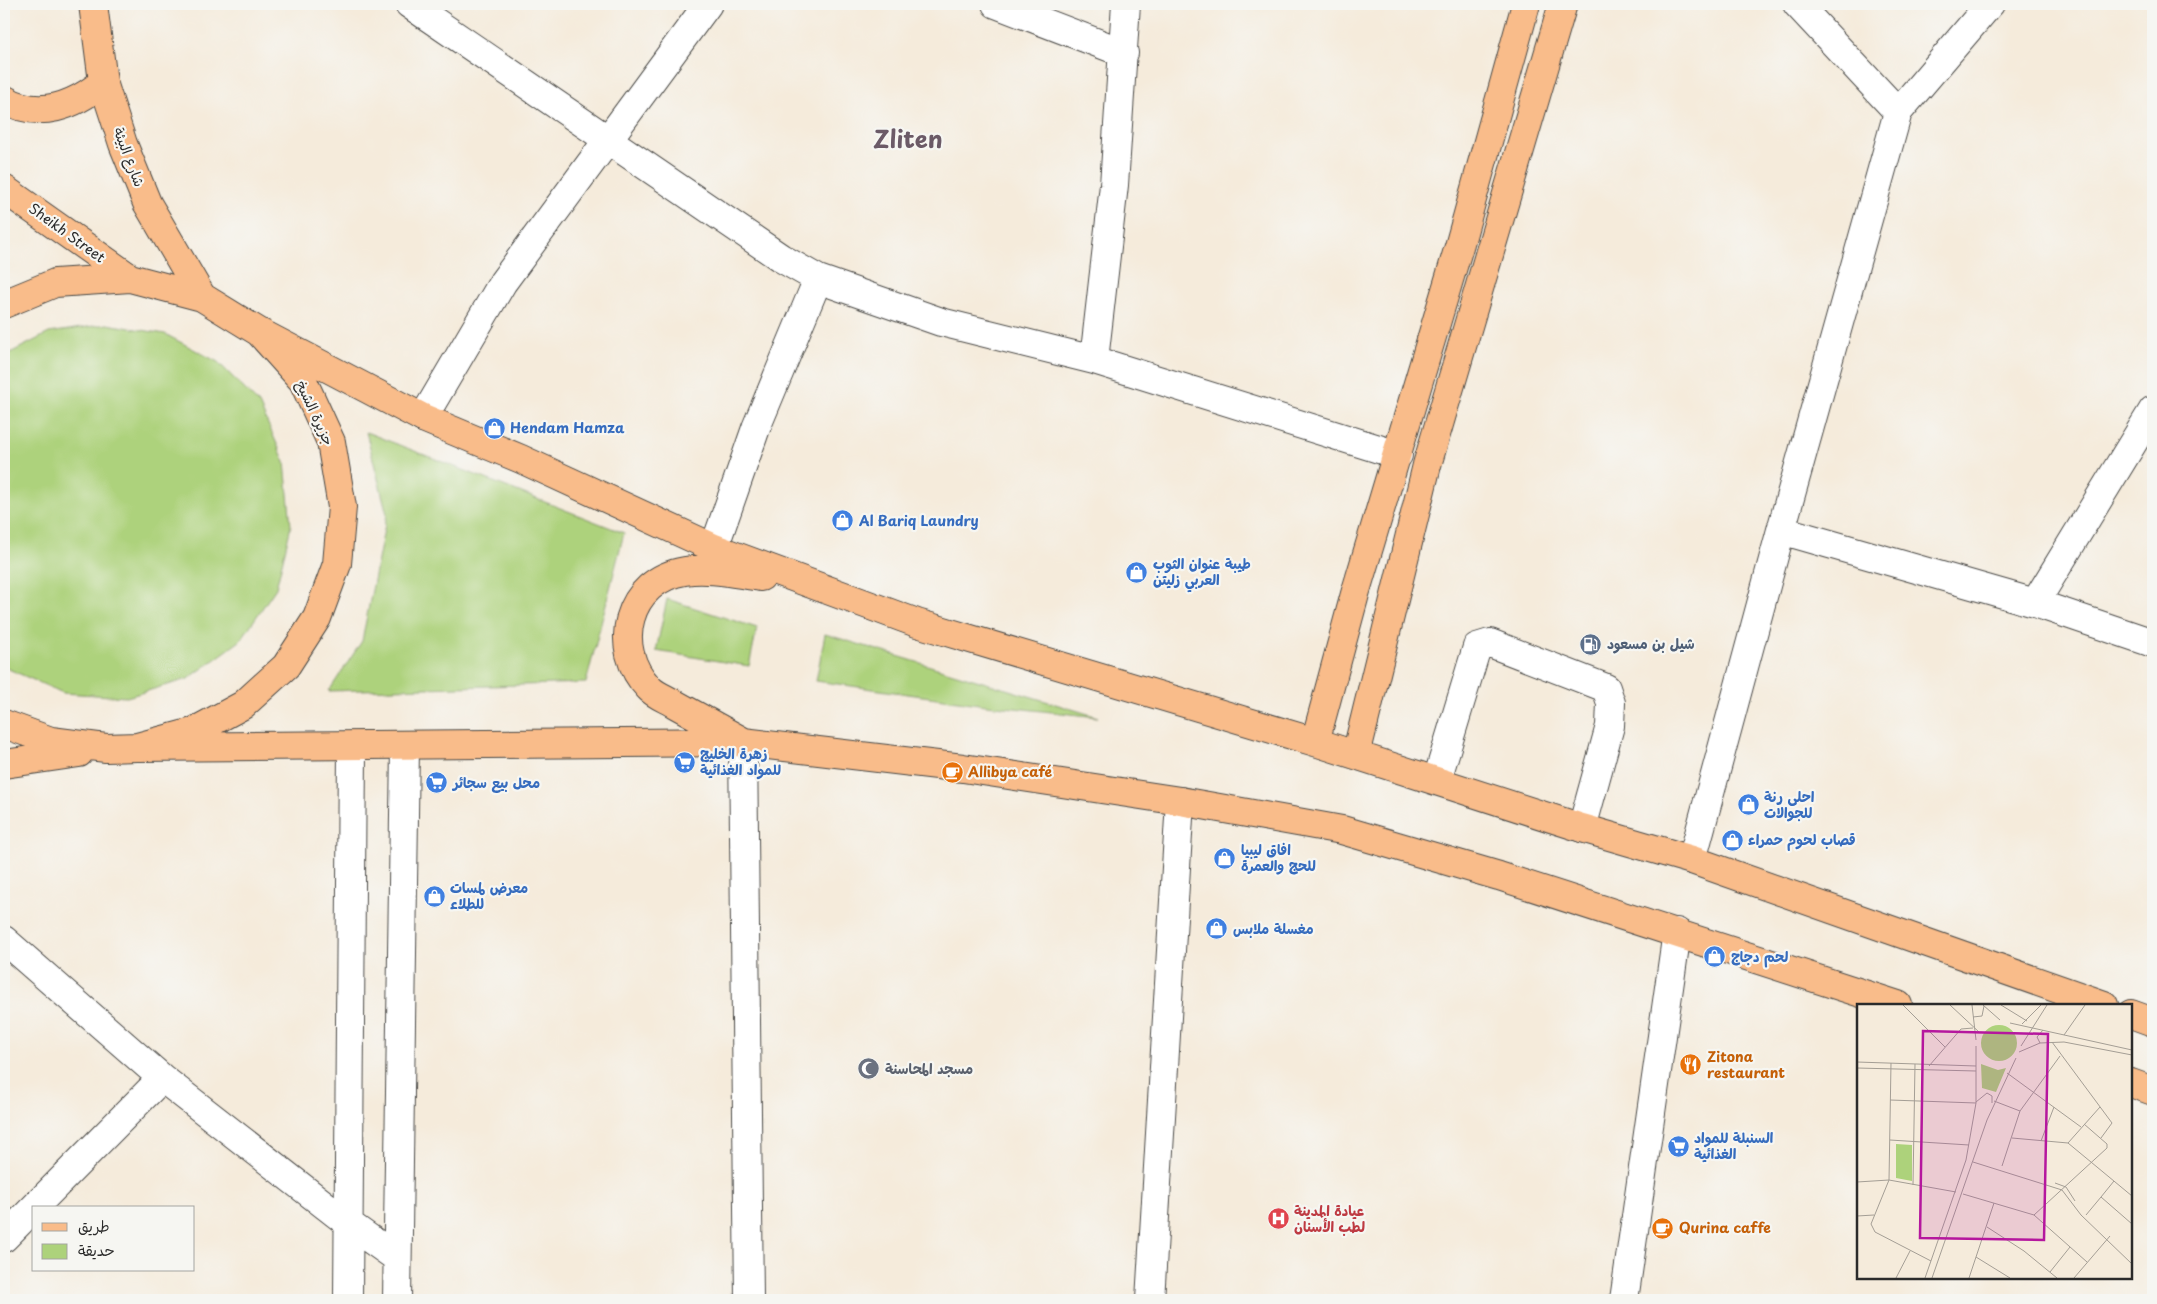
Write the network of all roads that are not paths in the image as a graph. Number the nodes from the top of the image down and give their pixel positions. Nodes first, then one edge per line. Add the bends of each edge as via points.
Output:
1 (93, 4) edge
2 (409, 4) edge
3 (708, 4) edge
4 (996, 4) edge
5 (1126, 4) edge
6 (1526, 4) edge
7 (1563, 4) edge
8 (1797, 4) edge
9 (1990, 4) edge
10 (1124, 53) junction
11 (103, 82) junction
12 (4, 99) edge
13 (1898, 112) junction
14 (608, 139) junction
15 (4, 189) edge
16 (130, 278) junction
17 (818, 279) junction
18 (202, 297) junction
19 (4, 304) edge
20 (259, 332) junction
21 (1094, 360) junction
22 (2153, 410) edge
23 (424, 418) junction
24 (1398, 455) junction
25 (1781, 530) junction
26 (714, 548) junction
27 (805, 582) junction
28 (2035, 603) junction
29 (2153, 643) edge
30 (4, 724) edge
31 (743, 742) junction
32 (1315, 742) junction
33 (352, 746) junction
34 (405, 746) junction
35 (138, 747) junction
36 (106, 748) junction
37 (1356, 755) junction
38 (4, 764) edge
39 (1437, 780) junction
40 (1180, 801) junction
41 (1582, 828) junction
42 (1692, 860) junction
43 (1677, 932) junction
44 (4, 940) edge
45 (1895, 1004) edge
46 (2101, 1004) edge
47 (2132, 1014) edge
48 (2153, 1022) edge
49 (162, 1078) junction
50 (2132, 1083) edge
51 (2153, 1091) edge
52 (36, 1206) edge
53 (32, 1210) edge
54 (350, 1224) junction
55 (4, 1238) edge
56 (397, 1258) junction
57 (348, 1300) edge
58 (396, 1300) edge
59 (749, 1300) edge
60 (1150, 1300) edge
61 (1624, 1300) edge

1 - 11 main road, شارع البيئة
2 - 14 street
3 - 14 street
4 - 10 street
5 - 10 street
6 - 24 main road
7 - 37 main road via 1427,465
8 - 13 street
9 - 13 street
10 - 21 street via 1114,185
11 - 12 main road via 84,97 61,106 36,109
11 - 18 main road, شارع البيئة via 122,144 146,203
13 - 25 street
14 - 17 street via 781,258
14 - 23 street via 504,282
15 - 16 main road, Sheikh Street
16 - 18 main road, جزيرة الشيخ
16 - 19 main road, جزيرة الشيخ via 55,284
17 - 21 street via 941,322
17 - 26 street via 756,428
18 - 20 main road, جزيرة الشيخ
20 - 23 main road
20 - 35 main road, جزيرة الشيخ via 303,381 331,442 342,507 337,564 317,618 286,666 243,705 193,732
21 - 24 street
22 - 28 street
23 - 26 main road
24 - 32 main road via 1355,594
25 - 28 street
25 - 42 street
26 - 27 main road
27 - 31 main road via 685,571 658,581 646,590 634,608 627,630 628,652 636,673 650,690
27 - 32 main road via 917,623
28 - 29 street
30 - 36 main road, جزيرة الشيخ via 51,741
31 - 34 main road
31 - 40 main road via 963,768
31 - 59 street
32 - 37 main road
33 - 34 main road
33 - 35 main road
33 - 54 street
34 - 56 street
35 - 36 main road, جزيرة الشيخ
36 - 38 main road
37 - 39 main road
39 - 41 main road
39 - 41 street via 1477,647 1490,643 1606,688 1611,703 1610,726
40 - 43 main road via 1342,830
40 - 60 street
41 - 42 main road
42 - 46 main road
43 - 45 main road
43 - 61 street
44 - 49 street
47 - 48 main road
49 - 52 street
49 - 54 street
50 - 51 main road
53 - 55 street
54 - 56 street
54 - 57 street
56 - 58 street

